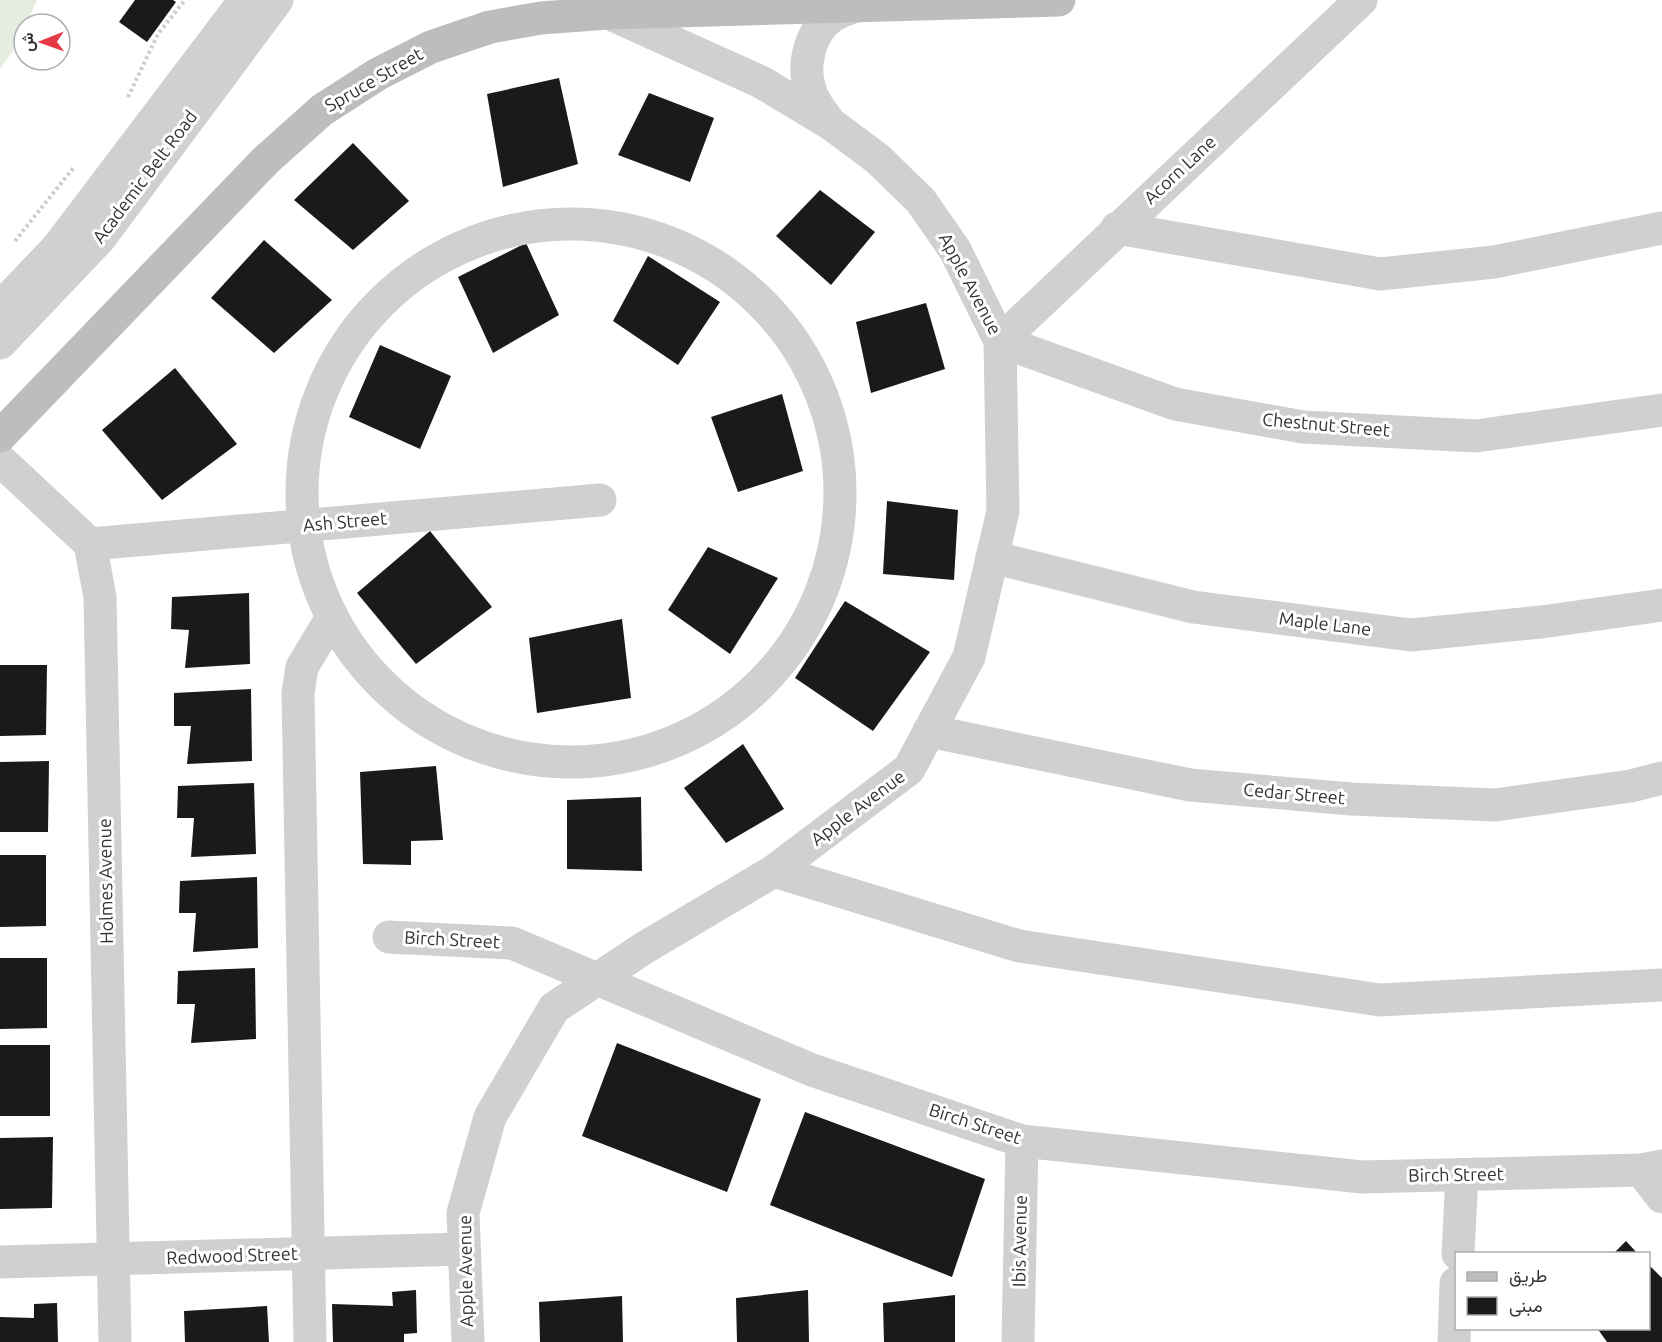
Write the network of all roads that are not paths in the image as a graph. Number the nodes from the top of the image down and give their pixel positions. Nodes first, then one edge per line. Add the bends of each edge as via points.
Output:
1 (245, 0) edge
2 (277, 0) edge
3 (1059, 0) edge
4 (1360, 0) edge
5 (856, 6) junction
6 (608, 13) junction
7 (831, 124) junction
8 (1118, 228) junction
9 (1662, 228) edge
10 (0, 308) edge
11 (1000, 340) junction
12 (0, 343) edge
13 (1662, 410) edge
14 (0, 436) edge
15 (0, 460) edge
16 (600, 500) dead end
17 (303, 526) junction
18 (90, 544) junction
19 (992, 557) junction
20 (1662, 605) edge
21 (332, 619) junction
22 (929, 731) junction
23 (1662, 778) edge
24 (774, 871) junction
25 (389, 937) dead end
26 (598, 978) junction
27 (1662, 984) edge
28 (1022, 1141) junction
29 (1652, 1168) edge
30 (1462, 1174) junction
31 (1662, 1197) edge
32 (464, 1250) junction
33 (1458, 1252) edge
34 (309, 1254) junction
35 (113, 1260) junction
36 (0, 1262) edge
37 (1455, 1312) edge
38 (115, 1342) edge
39 (310, 1342) edge
40 (468, 1342) edge
41 (1018, 1342) edge
42 (1454, 1342) edge

1 - 10 street, Academic Belt Road via 58,247
2 - 12 street, Academic Belt Road via 100,238
3 - 5 main road, Spruce Street
4 - 8 street, Acorn Lane
5 - 6 main road, Spruce Street
5 - 7 street, Apple Avenue via 830,17 816,33 809,51 809,88
6 - 7 street, Apple Avenue via 761,82
6 - 14 main road, Spruce Street via 490,27 431,47 378,74 322,110 266,160
7 - 11 street, Apple Avenue via 878,159 921,201 955,250
8 - 9 street via 1380,273 1494,262
8 - 11 street, Acorn Lane
11 - 13 street, Chestnut Street via 1175,404 1303,427 1476,436
11 - 19 street, Apple Avenue via 1003,511
15 - 18 street
16 - 17 street, Ash Street
17 - 18 street, Ash Street
17 - 21 street via 313,574
17 - 21 street via 305,445 330,370 376,304 440,256 514,228 594,222 672,242 741,282 795,341 829,413 841,492 830,571 796,644 742,703 674,744 597,764 517,760 442,732 379,684
18 - 35 street, Holmes Avenue via 100,597
19 - 20 street, Maple Lane via 1193,607 1411,635
19 - 22 street, Apple Avenue via 969,657
21 - 34 street via 302,667 298,693
22 - 23 street, Cedar Street via 1190,785 1351,799 1495,805
22 - 24 street, Apple Avenue via 909,769
24 - 26 street, Apple Avenue
24 - 27 street via 1019,946 1380,1000
25 - 26 street, Birch Street via 512,943
26 - 28 street, Birch Street via 812,1070
26 - 32 street, Apple Avenue via 554,1008 490,1117 463,1213
28 - 30 street, Birch Street via 1362,1177
28 - 41 street, Ibis Avenue
29 - 30 street, Birch Street
29 - 31 street
30 - 33 street
32 - 34 street, Redwood Street
32 - 40 street, Apple Avenue
34 - 35 street, Redwood Street
34 - 39 street
35 - 36 street, Redwood Street
35 - 38 street, Holmes Avenue
37 - 42 street

